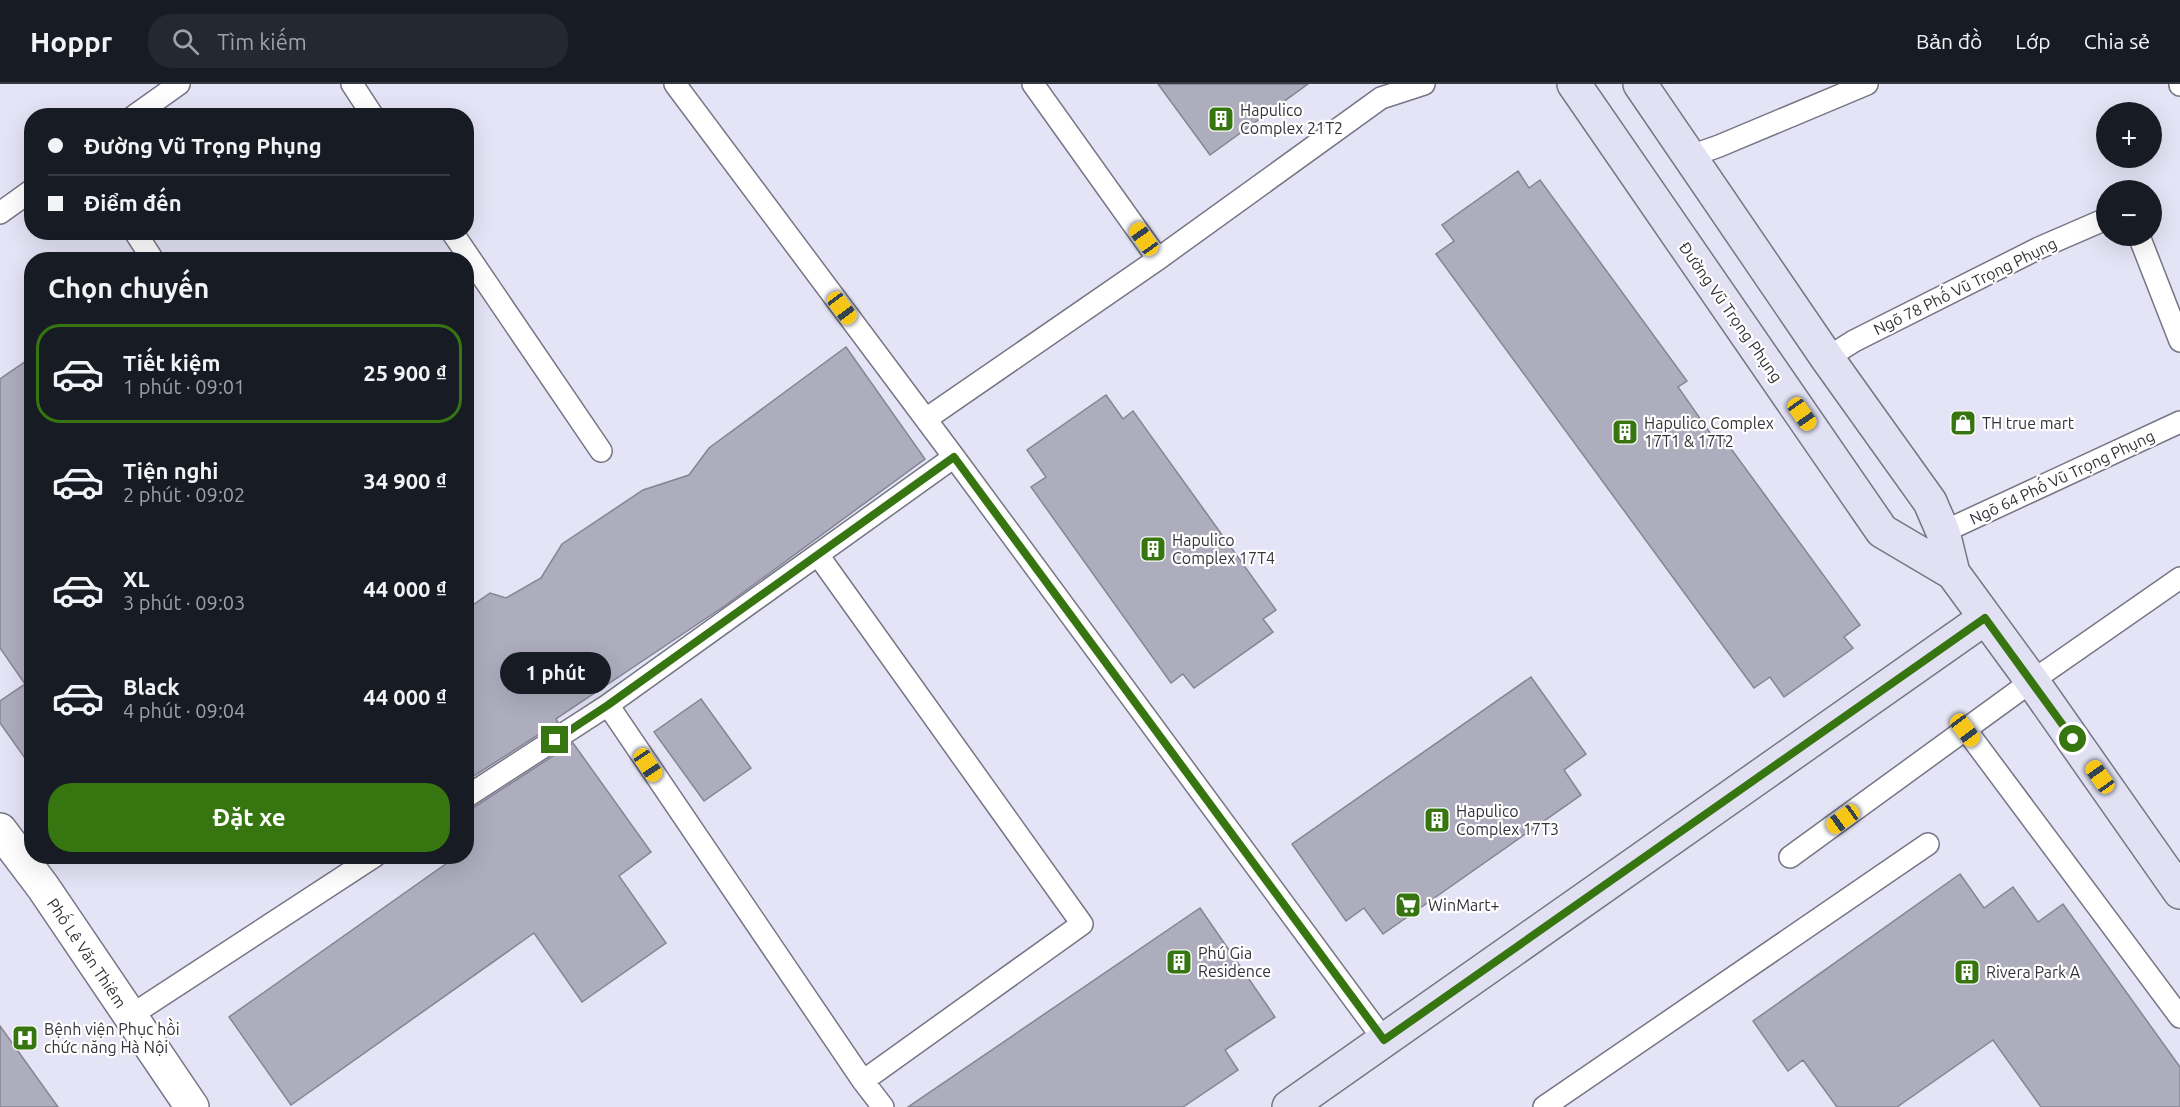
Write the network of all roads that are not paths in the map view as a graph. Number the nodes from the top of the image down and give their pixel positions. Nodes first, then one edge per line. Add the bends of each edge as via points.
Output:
1 (178, 84) edge
2 (352, 84) edge
3 (675, 84) edge
4 (1033, 84) edge
5 (1424, 84) edge
6 (1574, 84) edge
7 (1640, 84) edge
8 (1868, 84) edge
9 (1385, 91) edge
10 (145, 108) edge
11 (368, 108) edge
12 (1688, 157) junction
13 (24, 196) edge
14 (0, 213) edge
15 (2096, 223) edge
16 (2143, 246) edge
17 (1158, 259) junction
18 (474, 265) edge
19 (2180, 341) edge
20 (1827, 358) junction
21 (926, 419) junction
22 (2180, 422) edge
23 (600, 451) dead end
24 (954, 457) junction
25 (1943, 532) junction
26 (818, 555) junction
27 (1953, 573) junction
28 (2180, 578) edge
29 (1985, 618) junction
30 (2032, 681) junction
31 (608, 705) junction
32 (1965, 730) junction
33 (474, 792) edge
34 (0, 830) edge
35 (1928, 844) dead end
36 (1790, 857) dead end
37 (24, 862) edge
38 (26, 864) edge
39 (363, 864) edge
40 (2180, 892) edge
41 (130, 1016) junction
42 (2180, 1017) edge
43 (1384, 1040) junction
44 (863, 1081) junction
45 (192, 1107) edge
46 (883, 1107) edge
47 (1289, 1107) edge
48 (1544, 1107) edge

1 - 10 lane
2 - 11 lane
3 - 21 lane
4 - 17 lane
5 - 9 lane
6 - 27 street, Đường Vũ Trọng Phụng via 1882,531
7 - 12 street, Đường Vũ Trọng Phụng
8 - 12 lane
9 - 17 lane
12 - 20 street, Đường Vũ Trọng Phụng
13 - 14 lane
15 - 20 lane, Ngõ 78 Phố Vũ Trọng Phụng via 2029,253
16 - 19 lane
17 - 21 lane
18 - 23 lane
20 - 25 street, Đường Vũ Trọng Phụng via 1930,502
21 - 24 lane
22 - 25 lane, Ngõ 64 Phố Vũ Trọng Phụng
24 - 26 lane
24 - 43 lane
25 - 27 street, Đường Vũ Trọng Phụng
26 - 31 lane
26 - 44 lane via 1082,924
27 - 29 street, Đường Vũ Trọng Phụng
28 - 30 lane
29 - 30 street, Đường Vũ Trọng Phụng
29 - 43 street
30 - 32 lane
30 - 40 street, Đường Vũ Trọng Phụng
31 - 33 lane
31 - 44 lane
32 - 36 lane
32 - 42 lane
34 - 37 street, Phố Lê Văn Thiêm
35 - 48 lane
38 - 41 street, Phố Lê Văn Thiêm
39 - 41 lane
41 - 45 street, Phố Lê Văn Thiêm
43 - 47 street
44 - 46 lane

